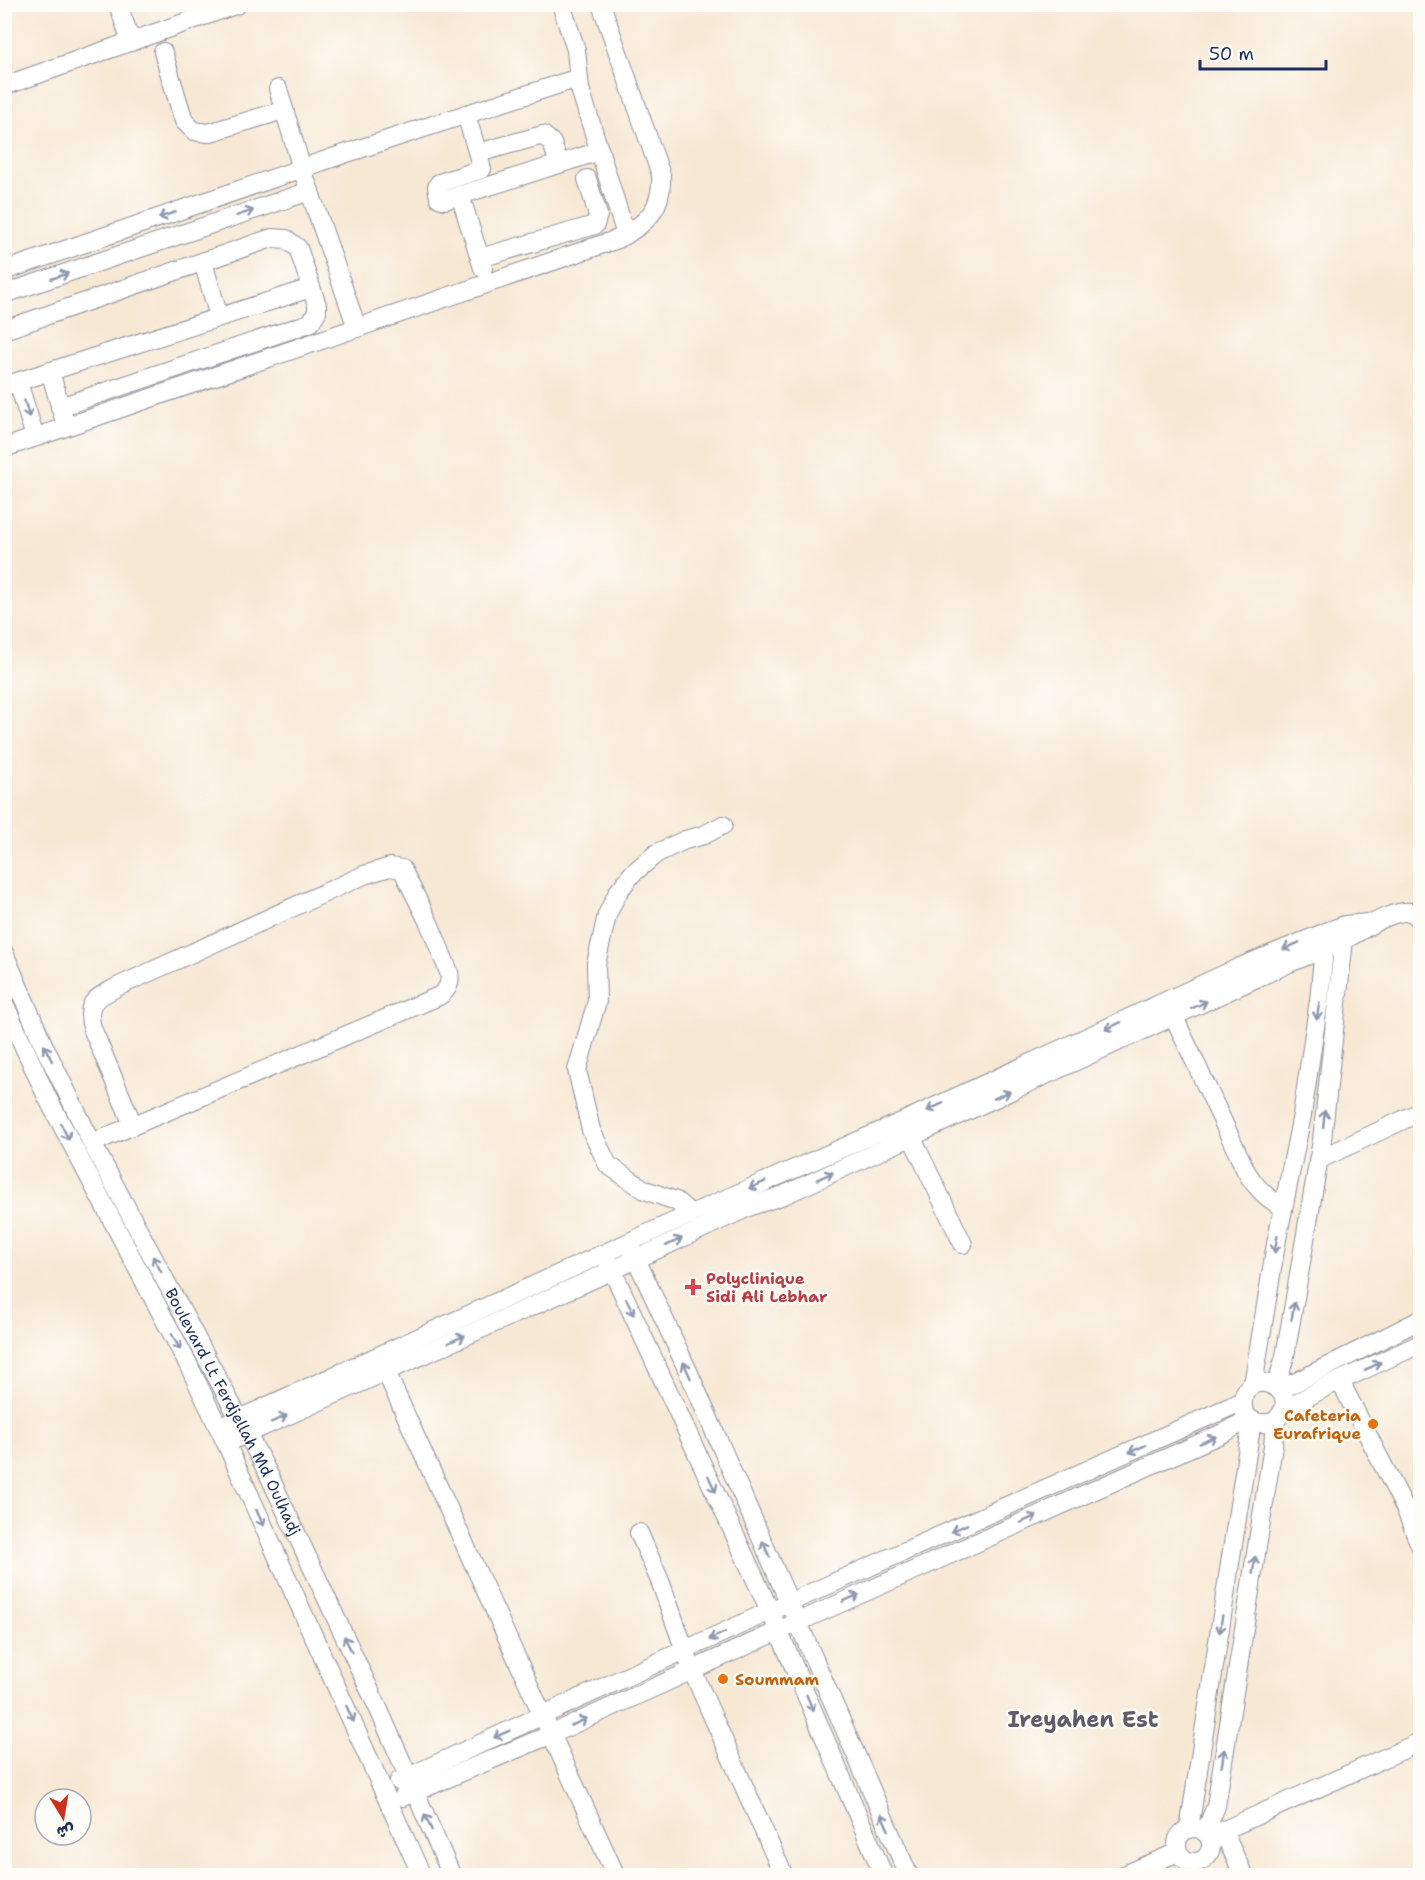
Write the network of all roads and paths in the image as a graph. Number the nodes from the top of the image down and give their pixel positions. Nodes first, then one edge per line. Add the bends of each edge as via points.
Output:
1 (117, 4) edge
2 (238, 4) edge
3 (561, 4) edge
4 (601, 4) edge
5 (131, 42) junction
6 (163, 52) dead end
7 (578, 78) junction
8 (5, 83) edge
9 (278, 89) dead end
10 (284, 110) junction
11 (466, 114) junction
12 (600, 151) junction
13 (557, 159) junction
14 (302, 169) junction
15 (483, 172) junction
16 (587, 179) dead end
17 (310, 191) junction
18 (460, 195) junction
19 (626, 235) junction
20 (480, 258) junction
21 (203, 262) junction
22 (4, 271) edge
23 (488, 284) junction
24 (311, 288) junction
25 (4, 294) edge
26 (219, 317) junction
27 (357, 328) junction
28 (4, 330) edge
29 (291, 330) junction
30 (297, 349) junction
31 (50, 371) junction
32 (11, 384) edge
33 (60, 407) junction
34 (66, 427) junction
35 (35, 437) junction
36 (4, 448) edge
37 (723, 825) dead end
38 (1420, 920) edge
39 (1344, 933) junction
40 (1325, 940) junction
41 (4, 953) edge
42 (4, 1003) edge
43 (1174, 1017) junction
44 (66, 1089) junction
45 (47, 1097) junction
46 (1420, 1112) edge
47 (133, 1125) junction
48 (911, 1136) junction
49 (92, 1143) junction
50 (1318, 1160) junction
51 (123, 1200) junction
52 (1283, 1208) junction
53 (105, 1209) junction
54 (691, 1215) junction
55 (963, 1244) dead end
56 (632, 1252) junction
57 (609, 1262) junction
58 (1420, 1320) edge
59 (1420, 1344) edge
60 (382, 1364) junction
61 (1340, 1381) junction
62 (1253, 1385) junction
63 (1278, 1389) junction
64 (1243, 1401) junction
65 (1279, 1416) junction
66 (1251, 1420) junction
67 (244, 1426) junction
68 (222, 1435) junction
69 (1413, 1505) edge
70 (639, 1533) dead end
71 (1420, 1545) edge
72 (789, 1602) junction
73 (770, 1611) junction
74 (798, 1622) junction
75 (779, 1630) junction
76 (685, 1651) junction
77 (692, 1670) junction
78 (543, 1716) junction
79 (552, 1734) junction
80 (1420, 1742) edge
81 (411, 1784) junction
82 (387, 1795) junction
83 (1207, 1832) junction
84 (1189, 1864) edge
85 (422, 1875) edge
86 (452, 1875) edge
87 (616, 1875) edge
88 (784, 1875) edge
89 (884, 1875) edge
90 (909, 1875) edge
91 (1122, 1875) edge
92 (1244, 1875) edge

1 - 5 street
2 - 5 street
3 - 7 street via 576,50
4 - 19 street via 661,175 662,187 654,210
5 - 8 street
6 - 10 street via 184,121 194,131 208,133
7 - 11 street
7 - 12 street
9 - 10 street
10 - 14 street
11 - 14 street
11 - 15 street
12 - 13 street
12 - 19 street
13 - 15 street
13 - 15 street via 550,140 543,135
14 - 17 street
14 -> 22 street
15 - 18 street
15 - 18 street via 437,186 442,200
16 - 20 street via 598,215 595,225
25 -> 17 street
17 - 27 street
18 - 20 street
19 - 23 street
20 - 23 street
21 - 24 street via 272,238 286,239 298,248
21 - 26 street
21 - 28 street
23 - 27 street
24 - 26 street
24 - 29 street via 317,305 314,318
26 - 31 street
27 - 30 street
29 - 30 street
29 - 33 street
30 - 34 street
31 - 32 street
31 - 33 street
32 -> 35 street
33 - 34 street
34 - 35 street
35 - 36 street
37 - 54 street via 657,853 618,892 607,915 596,964 597,1001 577,1070 591,1130 608,1165 645,1190 676,1201
38 - 39 street via 1413,912 1404,911
39 - 40 street
50 -> 39 street
43 -> 40 street
40 -> 52 street via 1302,1115
40 -> 54 street via 1240,967
44 -> 41 street, Boulevard Lt Ferdjellah Md Oulhadj
42 - 45 street, Boulevard Lt Ferdjellah Md Oulhadj
48 -> 43 street
43 - 52 street via 1246,1171 1264,1196
44 - 45 street
44 - 49 street, Boulevard Lt Ferdjellah Md Oulhadj
45 -> 53 street, Boulevard Lt Ferdjellah Md Oulhadj
46 - 50 street
47 - 47 street via 445,992 449,972 402,869 396,866 364,875 96,999 89,1011 92,1028
47 - 49 street
48 - 55 street
56 -> 48 street via 784,1195
49 - 51 street, Boulevard Lt Ferdjellah Md Oulhadj
63 -> 50 street
51 - 53 street
67 -> 51 street, Boulevard Lt Ferdjellah Md Oulhadj
52 -> 62 street
53 -> 68 street, Boulevard Lt Ferdjellah Md Oulhadj
54 - 56 street
56 - 57 street
72 -> 56 street
57 - 60 street
57 -> 73 street
58 - 63 street
61 -> 59 street
60 - 67 street
60 - 78 street
61 - 65 street
61 - 69 street
62 - 63 street via 1262,1382
62 - 64 street
63 - 65 street via 1284,1404
64 - 66 street via 1245,1414
64 -> 72 street
65 - 66 street via 1260,1424
83 -> 65 street via 1216,1806
74 -> 66 street
66 -> 83 street
67 - 68 street
81 -> 67 street, Boulevard Lt Ferdjellah Md Oulhadj
68 -> 82 street, Boulevard Lt Ferdjellah Md Oulhadj
69 - 71 street
70 - 76 street
72 - 73 street
72 - 74 street
73 - 75 street
73 -> 76 street
74 - 75 street
90 -> 74 street
75 - 77 street
75 -> 89 street
76 - 77 street
76 - 78 street
79 -> 77 street
77 - 88 street
78 - 79 street
78 -> 81 street
79 - 81 street
79 - 87 street
80 - 83 street
81 - 82 street
86 -> 81 street, Boulevard Lt Ferdjellah Md Oulhadj
82 - 85 street, Boulevard Lt Ferdjellah Md Oulhadj
83 - 84 street via 1209,1853
83 - 84 street via 1180,1835 1177,1846
83 - 92 street
84 - 91 street

